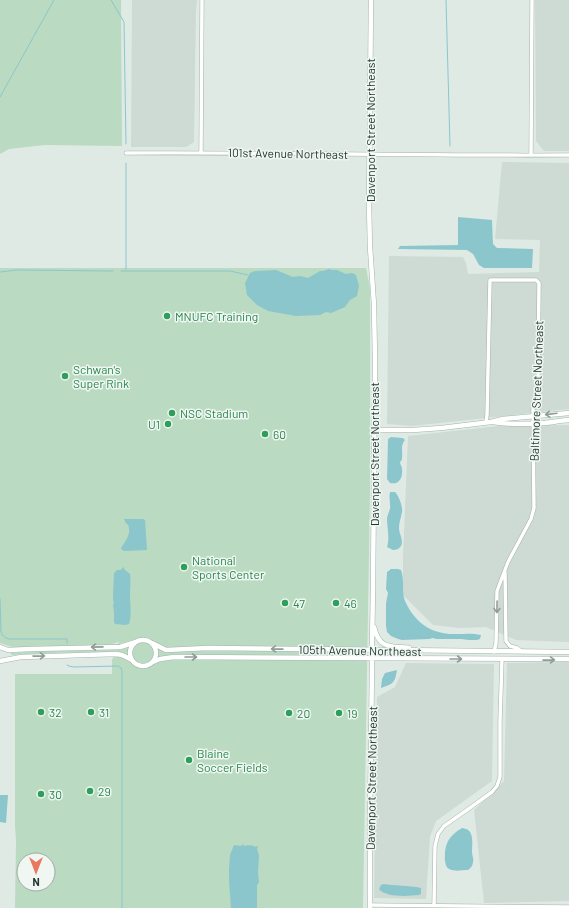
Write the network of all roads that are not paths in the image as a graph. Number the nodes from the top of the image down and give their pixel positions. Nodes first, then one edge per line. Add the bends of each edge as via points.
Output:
1 (202, 0) edge
2 (371, 0) edge
3 (532, 0) edge
4 (201, 152) junction
5 (126, 153) dead end
6 (369, 154) junction
7 (531, 155) junction
8 (569, 155) edge
9 (569, 413) edge
10 (533, 416) junction
11 (569, 420) edge
12 (486, 422) junction
13 (491, 422) junction
14 (534, 423) junction
15 (374, 430) junction
16 (505, 569) junction
17 (372, 619) junction
18 (136, 642) junction
19 (152, 643) junction
20 (0, 647) edge
21 (372, 650) junction
22 (433, 651) junction
23 (494, 652) junction
24 (523, 652) junction
25 (569, 652) edge
26 (372, 659) junction
27 (502, 659) junction
28 (569, 659) edge
29 (132, 660) junction
30 (0, 661) edge
31 (153, 662) junction
32 (434, 905) junction
33 (370, 906) edge
34 (569, 907) edge

1 - 4 street
2 - 6 street, Davenport Street Northeast
3 - 7 street
4 - 5 street, 101st Avenue Northeast
4 - 6 street, 101st Avenue Northeast
6 - 7 street, 101st Avenue Northeast
6 - 15 street, Davenport Street Northeast via 374,305
7 - 8 street, 101st Avenue Northeast
9 -> 10 street
10 - 12 street, Baltimore Street Northeast via 538,382 539,283 536,280 490,280
10 - 13 street
10 - 14 street, Baltimore Street Northeast
11 - 14 street
12 - 13 street
12 - 15 street via 434,429
13 - 14 street
14 - 16 street, Baltimore Street Northeast via 534,508 531,519
15 - 17 street, Davenport Street Northeast
16 -> 23 street, Baltimore Street Northeast via 497,592
16 - 24 street, Baltimore Street Northeast via 506,640 510,646
17 - 21 street, Davenport Street Northeast
17 - 22 street via 377,637 387,646
18 - 19 street, 105th Avenue Northeast via 144,640
18 -> 20 street, 105th Avenue Northeast via 120,647 8,650
18 - 29 street via 130,652
21 -> 19 street, 105th Avenue Northeast via 166,650
19 - 31 street via 156,654
21 - 22 street, 105th Avenue Northeast
21 - 26 street, Davenport Street Northeast
22 - 23 street, 105th Avenue Northeast
23 - 24 street, 105th Avenue Northeast
24 - 25 street, 105th Avenue Northeast
26 -> 27 street, 105th Avenue Northeast
31 -> 26 street, 105th Avenue Northeast via 174,657
26 - 33 street, Davenport Street Northeast
27 -> 28 street, 105th Avenue Northeast
27 - 32 street via 500,777 492,792 444,826 438,834 435,846
30 -> 29 street, 105th Avenue Northeast via 21,657 116,654
29 - 31 street, 105th Avenue Northeast via 139,666
32 - 33 street
32 - 34 street

